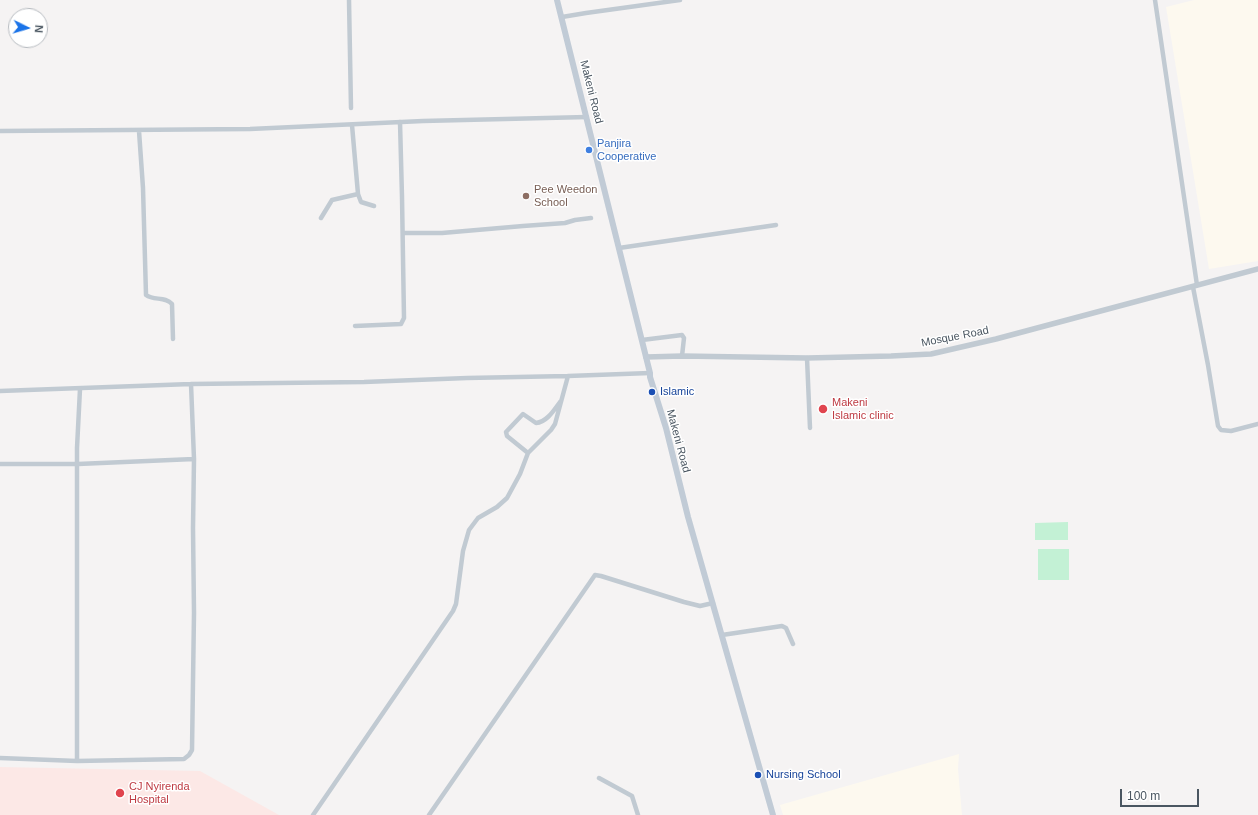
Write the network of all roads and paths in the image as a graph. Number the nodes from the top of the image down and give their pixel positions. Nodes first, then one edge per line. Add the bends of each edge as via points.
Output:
1 (349, 0) edge
2 (557, 0) edge
3 (680, 0) edge
4 (1155, 0) edge
5 (562, 17) junction
6 (351, 108) dead end
7 (587, 117) junction
8 (400, 122) junction
9 (352, 125) junction
10 (0, 131) edge
11 (139, 131) junction
12 (358, 194) junction
13 (374, 206) dead end
14 (321, 218) dead end
15 (591, 218) dead end
16 (776, 225) dead end
17 (403, 233) junction
18 (619, 248) junction
19 (1258, 269) edge
20 (1195, 286) junction
21 (355, 326) dead end
22 (173, 339) dead end
23 (642, 340) junction
24 (682, 356) junction
25 (646, 357) junction
26 (807, 358) junction
27 (650, 373) junction
28 (568, 376) junction
29 (191, 384) junction
30 (80, 389) junction
31 (0, 391) edge
32 (562, 399) junction
33 (1258, 424) edge
34 (810, 428) dead end
35 (528, 453) junction
36 (194, 459) junction
37 (0, 464) edge
38 (78, 464) junction
39 (713, 603) junction
40 (722, 635) junction
41 (793, 644) dead end
42 (0, 758) edge
43 (77, 761) junction
44 (599, 778) dead end
45 (313, 815) edge
46 (429, 815) edge
47 (638, 815) edge
48 (773, 815) edge

1 - 6 street
2 - 5 main road, Makeni Road
3 - 5 street
4 - 20 street
5 - 7 main road, Makeni Road
7 - 8 street
7 - 18 main road, Makeni Road
8 - 9 street
8 - 17 street
9 - 11 street via 250,130
9 - 12 street
10 - 11 street
11 - 22 street via 146,295 167,300 172,304
12 - 13 street via 361,202
12 - 14 street via 332,200
15 - 17 street via 565,223 442,233
16 - 18 street
17 - 21 street via 404,318 401,324
18 - 23 main road, Makeni Road
19 - 20 street, Mosque Road
20 - 26 street, Mosque Road via 931,354
20 - 33 street via 1218,426 1226,431
23 - 24 street via 682,335
23 - 25 main road, Makeni Road
24 - 25 street, Mosque Road
24 - 26 street, Mosque Road
25 - 27 main road, Makeni Road
26 - 34 street
27 - 28 street
27 - 39 main road, Makeni Road
28 - 29 street
28 - 32 street
29 - 30 street
29 - 36 street
30 - 31 street
30 - 38 street
32 - 35 street via 555,424
32 - 35 street via 546,419 536,423 523,414 506,432 507,436
35 - 45 street via 507,498 478,518 470,530 462,551 453,611
36 - 38 street
36 - 43 street via 192,750 184,759
37 - 38 street
38 - 43 street
39 - 40 main road, Makeni Road
39 - 46 street via 700,606 595,575
40 - 41 street via 782,626 786,628
40 - 48 main road, Makeni Road
42 - 43 street
44 - 47 street via 632,796

